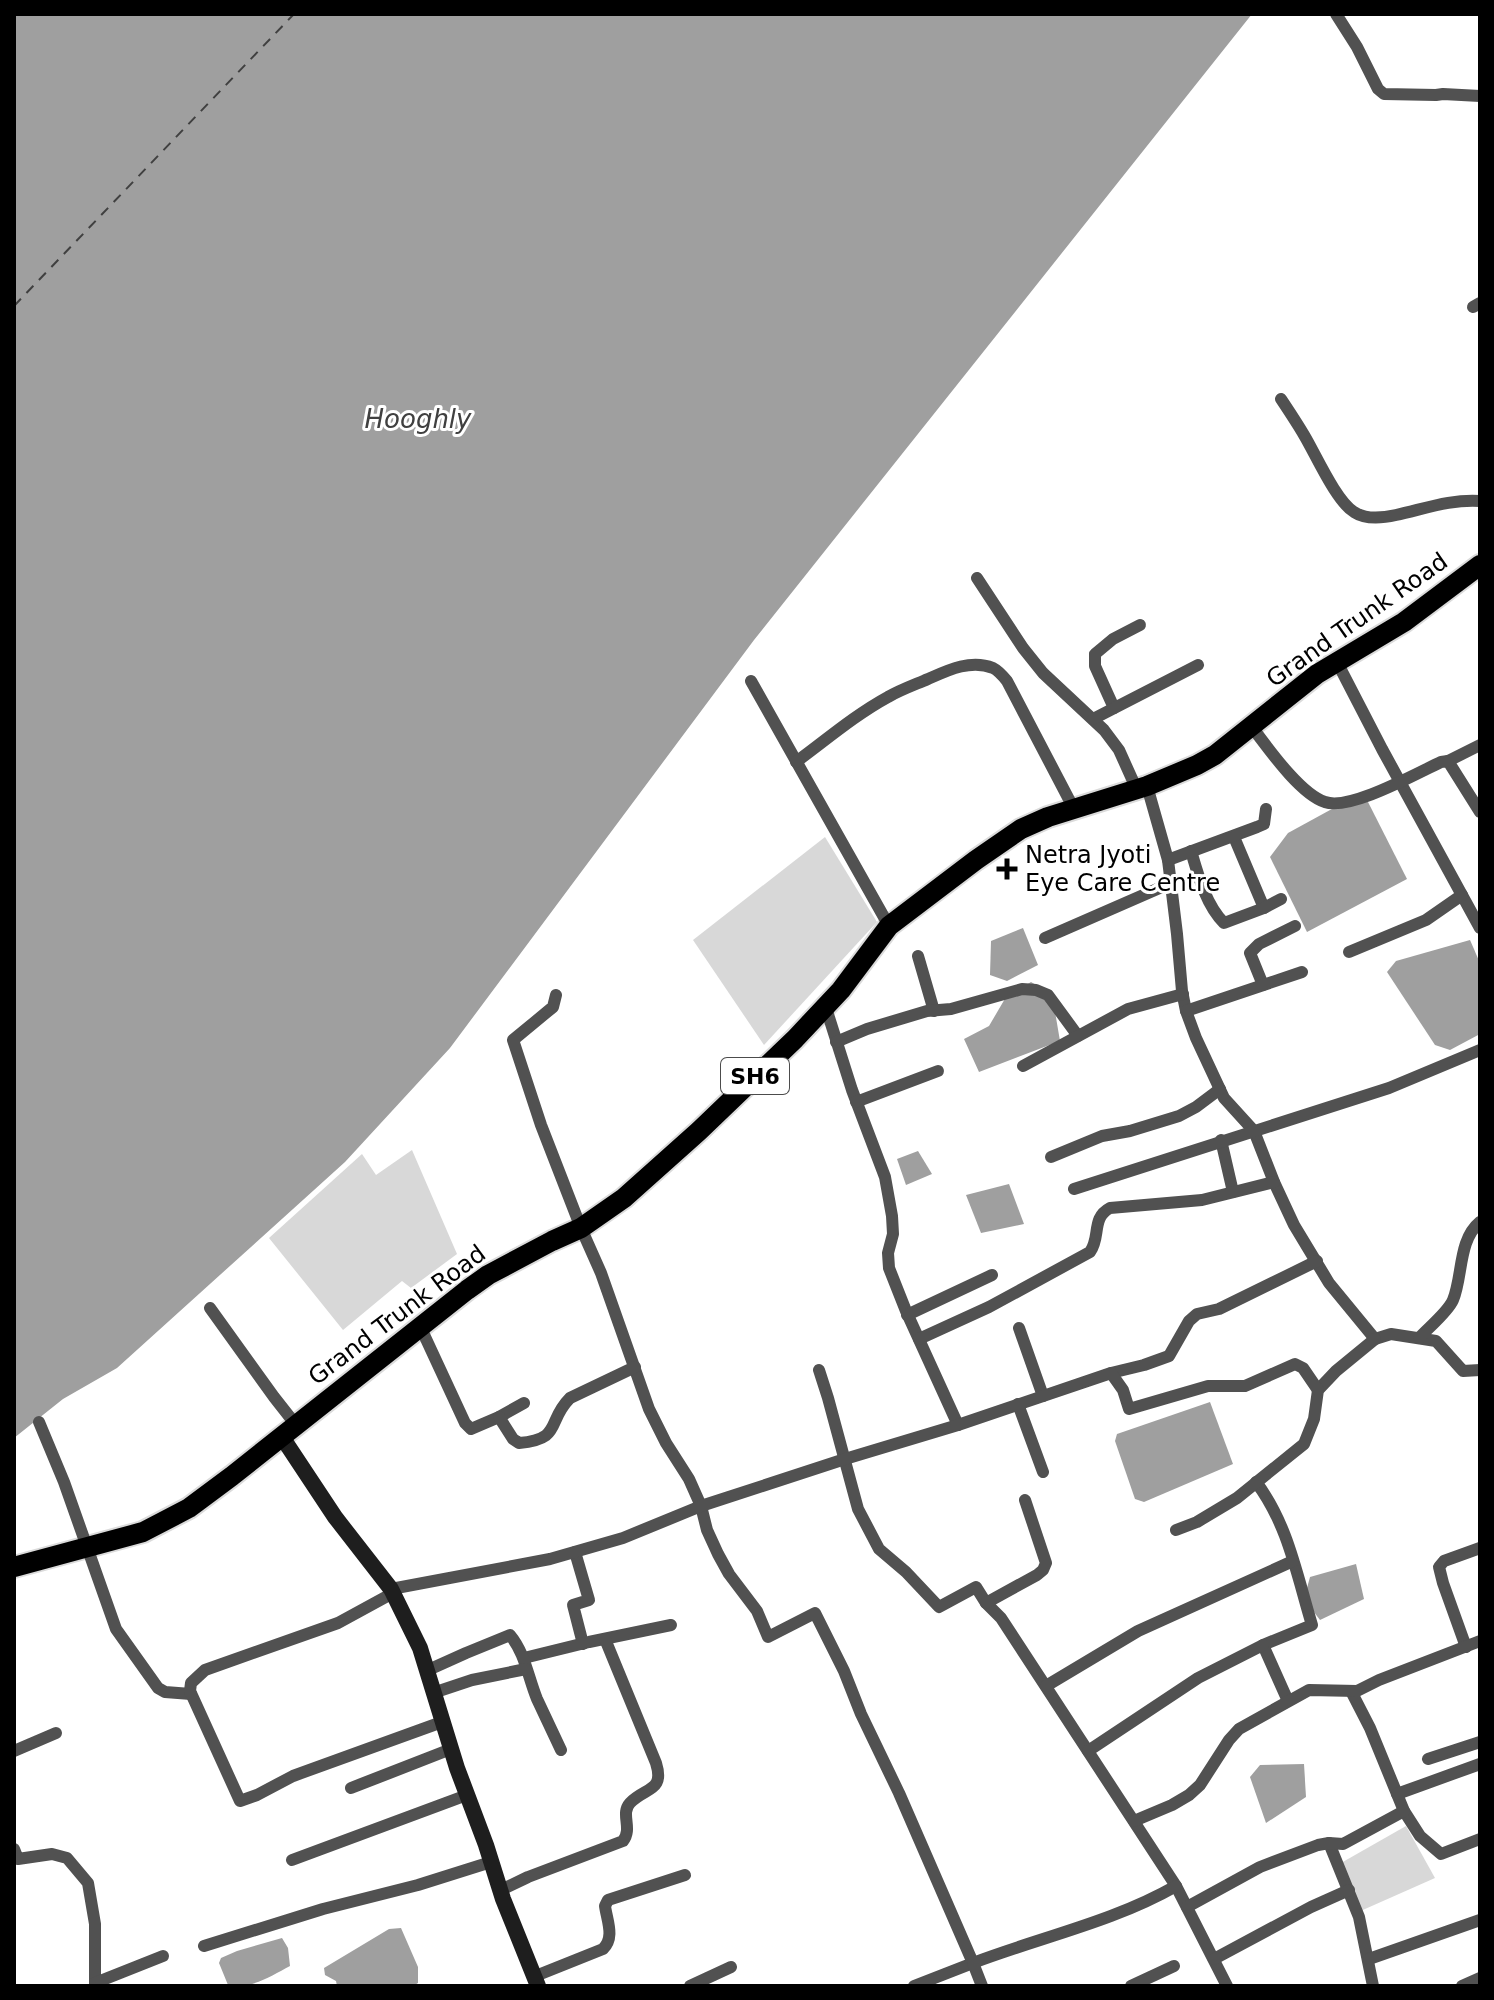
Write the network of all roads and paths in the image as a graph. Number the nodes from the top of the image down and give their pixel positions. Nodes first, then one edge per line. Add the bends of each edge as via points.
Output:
1 (1336, 14) edge
2 (1480, 96) edge
3 (1281, 399) dead end
4 (1480, 501) edge
5 (1480, 565) edge
6 (977, 578) dead end
7 (1140, 625) dead end
8 (1337, 662) junction
9 (1198, 665) dead end
10 (751, 681) dead end
11 (1114, 708) junction
12 (1093, 719) junction
13 (1252, 727) junction
14 (1480, 745) edge
15 (1448, 761) junction
16 (796, 762) junction
17 (1400, 781) junction
18 (1142, 788) junction
19 (1074, 809) junction
20 (1266, 809) dead end
21 (1480, 812) edge
22 (1234, 837) junction
23 (1191, 851) junction
24 (1168, 860) junction
25 (1171, 883) junction
26 (1462, 895) junction
27 (1281, 899) dead end
28 (1264, 908) junction
29 (889, 926) junction
30 (1295, 926) dead end
31 (1480, 928) edge
32 (1045, 938) dead end
33 (1349, 952) dead end
34 (918, 956) dead end
35 (1302, 972) dead end
36 (1263, 985) junction
37 (1183, 994) junction
38 (556, 995) dead end
39 (826, 1008) junction
40 (934, 1011) junction
41 (1186, 1011) junction
42 (1078, 1036) junction
43 (836, 1042) junction
44 (1480, 1050) edge
45 (1023, 1066) dead end
46 (938, 1071) dead end
47 (1220, 1089) junction
48 (856, 1102) junction
49 (1254, 1131) junction
50 (1221, 1140) junction
51 (1051, 1157) dead end
52 (1274, 1182) junction
53 (1074, 1189) dead end
54 (1233, 1192) junction
55 (1480, 1222) edge
56 (581, 1228) junction
57 (1317, 1261) junction
58 (992, 1275) dead end
59 (210, 1308) dead end
60 (907, 1315) junction
61 (420, 1326) junction
62 (1019, 1328) dead end
63 (1419, 1338) junction
64 (919, 1339) junction
65 (1375, 1339) junction
66 (635, 1367) junction
67 (819, 1370) dead end
68 (1480, 1370) edge
69 (1111, 1373) junction
70 (1318, 1390) junction
71 (1043, 1396) junction
72 (524, 1403) dead end
73 (1018, 1404) junction
74 (499, 1417) junction
75 (39, 1422) dead end
76 (958, 1425) junction
77 (289, 1431) junction
78 (845, 1459) junction
79 (1043, 1472) dead end
80 (1256, 1482) junction
81 (1025, 1500) dead end
82 (701, 1506) junction
83 (1176, 1530) dead end
84 (89, 1548) junction
85 (1480, 1548) edge
86 (575, 1552) junction
87 (1293, 1561) junction
88 (14, 1567) edge
89 (392, 1591) junction
90 (986, 1603) junction
91 (671, 1625) dead end
92 (605, 1639) junction
93 (583, 1644) junction
94 (1263, 1645) junction
95 (1476, 1645) edge
96 (525, 1664) junction
97 (426, 1671) junction
98 (1046, 1686) junction
99 (1351, 1691) junction
100 (433, 1693) junction
101 (191, 1694) junction
102 (1288, 1701) junction
103 (442, 1722) junction
104 (56, 1733) dead end
105 (1480, 1742) edge
106 (451, 1749) junction
107 (561, 1750) dead end
108 (14, 1751) edge
109 (1088, 1751) junction
110 (1428, 1759) dead end
111 (1480, 1764) edge
112 (351, 1788) dead end
113 (1397, 1794) junction
114 (467, 1795) junction
115 (1404, 1811) junction
116 (1134, 1821) junction
117 (1480, 1839) edge
118 (1329, 1843) junction
119 (14, 1849) edge
120 (292, 1860) dead end
121 (491, 1862) junction
122 (685, 1875) dead end
123 (1176, 1886) junction
124 (501, 1890) junction
125 (1349, 1890) junction
126 (1187, 1907) junction
127 (1480, 1920) edge
128 (204, 1946) dead end
129 (163, 1956) dead end
130 (1214, 1959) junction
131 (1369, 1959) junction
132 (973, 1963) junction
133 (1174, 1966) dead end
134 (731, 1967) dead end
135 (1480, 1978) edge
136 (536, 1982) edge
137 (95, 1984) edge
138 (690, 1986) edge
139 (914, 1986) edge
140 (982, 1986) edge
141 (1131, 1986) edge
142 (1227, 1986) edge
143 (1373, 1986) edge
144 (1462, 1986) edge

1 - 2 street via 1384,94
3 - 4 street via 1338,495 1354,512 1372,518
5 - 8 main road, Grand Trunk Road / SH6 via 1404,622
6 - 12 street via 1043,673
7 - 11 street via 1095,654
8 - 13 main road, Grand Trunk Road / SH6
8 - 17 street
9 - 11 street
10 - 16 street
11 - 12 street
12 - 18 street
13 - 17 street via 1286,770 1326,803 1346,803
13 - 18 main road, Grand Trunk Road / SH6 via 1197,765
14 - 15 street
15 - 17 street
15 - 21 street
16 - 19 street via 891,695 962,666 991,667 1007,681
16 - 29 street
17 - 26 street
18 - 19 main road, Grand Trunk Road / SH6
18 - 24 street
19 - 29 main road, Grand Trunk Road / SH6 via 1021,829
20 - 22 street via 1264,824
22 - 23 street
22 - 28 street
23 - 24 street
23 - 28 street via 1224,923
24 - 25 street
25 - 32 street
25 - 37 street
26 - 31 street
26 - 33 street via 1426,920
27 - 28 street
29 - 39 main road, Grand Trunk Road / SH6
30 - 36 street via 1250,953
34 - 40 street
35 - 36 street
36 - 41 street
37 - 41 street
37 - 42 street via 1128,1009
38 - 56 street via 553,1007 513,1040
39 - 43 street
39 - 56 main road, Grand Trunk Road / SH6 via 664,1163
40 - 42 street via 1036,990 1048,995
40 - 43 street
41 - 47 street
42 - 45 street
43 - 48 street
44 - 49 street via 1389,1088
46 - 48 street
47 - 49 street
47 - 51 street via 1179,1116 1102,1136
48 - 60 street via 887,1186 893,1234 887,1260
49 - 50 street
49 - 52 street
50 - 53 street
50 - 54 street
52 - 54 street
52 - 57 street
54 - 64 street via 1110,1208 1097,1221 1090,1252
55 - 63 street via 1464,1250 1452,1302
56 - 61 main road, Grand Trunk Road / SH6 via 488,1275
56 - 66 street
57 - 65 street
57 - 69 street via 1219,1309 1197,1314 1169,1356
58 - 60 street
59 - 77 street via 274,1397
60 - 64 street
61 - 74 street via 465,1423 471,1429
61 - 77 main road, Grand Trunk Road / SH6
62 - 71 street
63 - 65 street via 1391,1334
63 - 68 street via 1436,1341 1463,1371
64 - 76 street
65 - 70 street
66 - 74 street via 570,1398 543,1439 519,1443
66 - 82 street via 655,1424
67 - 78 street
69 - 70 street via 1129,1409 1208,1386 1245,1386 1295,1364
69 - 71 street
70 - 80 street via 1304,1444
71 - 73 street
72 - 74 street
73 - 76 street
73 - 79 street
75 - 84 street
76 - 78 street
77 - 84 main road, Grand Trunk Road / SH6 via 167,1522
77 - 89 street via 335,1517
78 - 82 street
78 - 90 street via 858,1509 879,1549 939,1607 976,1587
80 - 83 street
80 - 87 street via 1284,1530
81 - 90 street via 1046,1563 1037,1575
82 - 86 street
82 - 132 street via 718,1554 768,1637 815,1613
84 - 88 main road, Grand Trunk Road / SH6
84 - 101 street via 123,1641 162,1691
85 - 95 street via 1439,1567
86 - 89 street
86 - 93 street via 589,1600 573,1605
87 - 94 street via 1312,1625
87 - 98 street via 1138,1631
89 - 97 street
89 - 101 street via 338,1623 205,1670 191,1683
90 - 98 street
91 - 92 street
92 - 93 street
92 - 124 street via 656,1763 658,1782 630,1803 629,1831 623,1841
93 - 96 street
94 - 102 street
94 - 109 street via 1198,1678
95 - 99 street
96 - 97 street via 510,1635
96 - 100 street
96 - 107 street
97 - 100 street
98 - 109 street
99 - 102 street via 1309,1690
99 - 113 street
100 - 103 street
101 - 103 street via 240,1801
102 - 116 street via 1239,1729 1189,1795
103 - 106 street
104 - 108 street
105 - 110 street
106 - 112 street
106 - 114 street
109 - 116 street
111 - 113 street
113 - 115 street
114 - 120 street
114 - 121 street
115 - 117 street via 1420,1836 1441,1854
115 - 118 street via 1343,1844
116 - 123 street
118 - 125 street
118 - 126 street via 1260,1867
119 - 137 street via 18,1859 52,1854 67,1858 88,1883 95,1924
121 - 124 street
121 - 128 street
122 - 136 street via 608,1900 607,1945
123 - 126 street
123 - 132 street via 1086,1926
124 - 136 street
125 - 130 street
125 - 131 street
126 - 130 street
127 - 131 street
129 - 137 street
130 - 142 street
131 - 143 street
132 - 139 street
132 - 140 street
133 - 141 street
134 - 138 street
135 - 144 street

